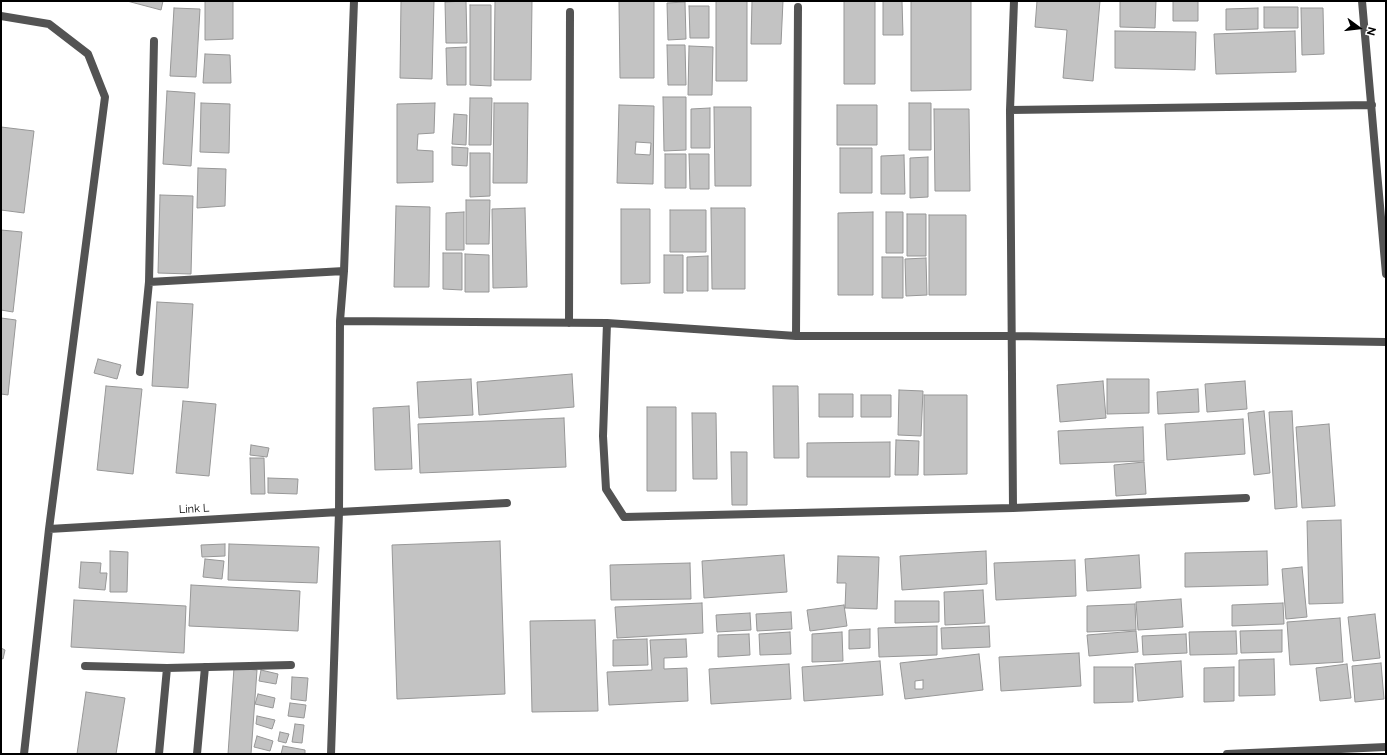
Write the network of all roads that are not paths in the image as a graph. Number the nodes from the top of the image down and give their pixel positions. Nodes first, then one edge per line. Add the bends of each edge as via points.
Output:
1 (354, 1) edge
2 (1014, 1) edge
3 (1362, 1) edge
4 (798, 7) dead end
5 (570, 12) dead end
6 (1, 16) edge
7 (154, 41) dead end
8 (1372, 105) junction
9 (1010, 110) junction
10 (344, 271) junction
11 (1386, 274) edge
12 (149, 282) junction
13 (340, 321) junction
14 (569, 323) junction
15 (607, 323) junction
16 (796, 336) junction
17 (1013, 336) junction
18 (1386, 342) edge
19 (140, 372) dead end
20 (1246, 498) dead end
21 (507, 503) dead end
22 (1013, 508) junction
23 (339, 512) junction
24 (50, 529) junction
25 (291, 665) dead end
26 (85, 666) dead end
27 (205, 667) junction
28 (167, 668) junction
29 (1386, 747) edge
30 (24, 754) edge
31 (159, 754) edge
32 (197, 754) edge
33 (331, 754) edge
34 (1227, 754) edge

1 - 10 street
2 - 9 street
3 - 8 street
4 - 16 street
5 - 14 street
6 - 24 street via 49,24 88,54 105,97
7 - 12 street
8 - 9 street
8 - 11 street
9 - 17 street
10 - 12 street
10 - 13 street
12 - 19 street
13 - 14 street
13 - 23 street
14 - 15 street
15 - 16 street
15 - 22 street via 603,436 606,489 624,517
16 - 17 street
17 - 18 street
17 - 22 street
20 - 22 street
21 - 23 street, Link L
23 - 24 street, Link L
23 - 33 street
24 - 30 street
25 - 27 street
26 - 28 street
27 - 28 street
27 - 32 street
28 - 31 street
29 - 34 street

